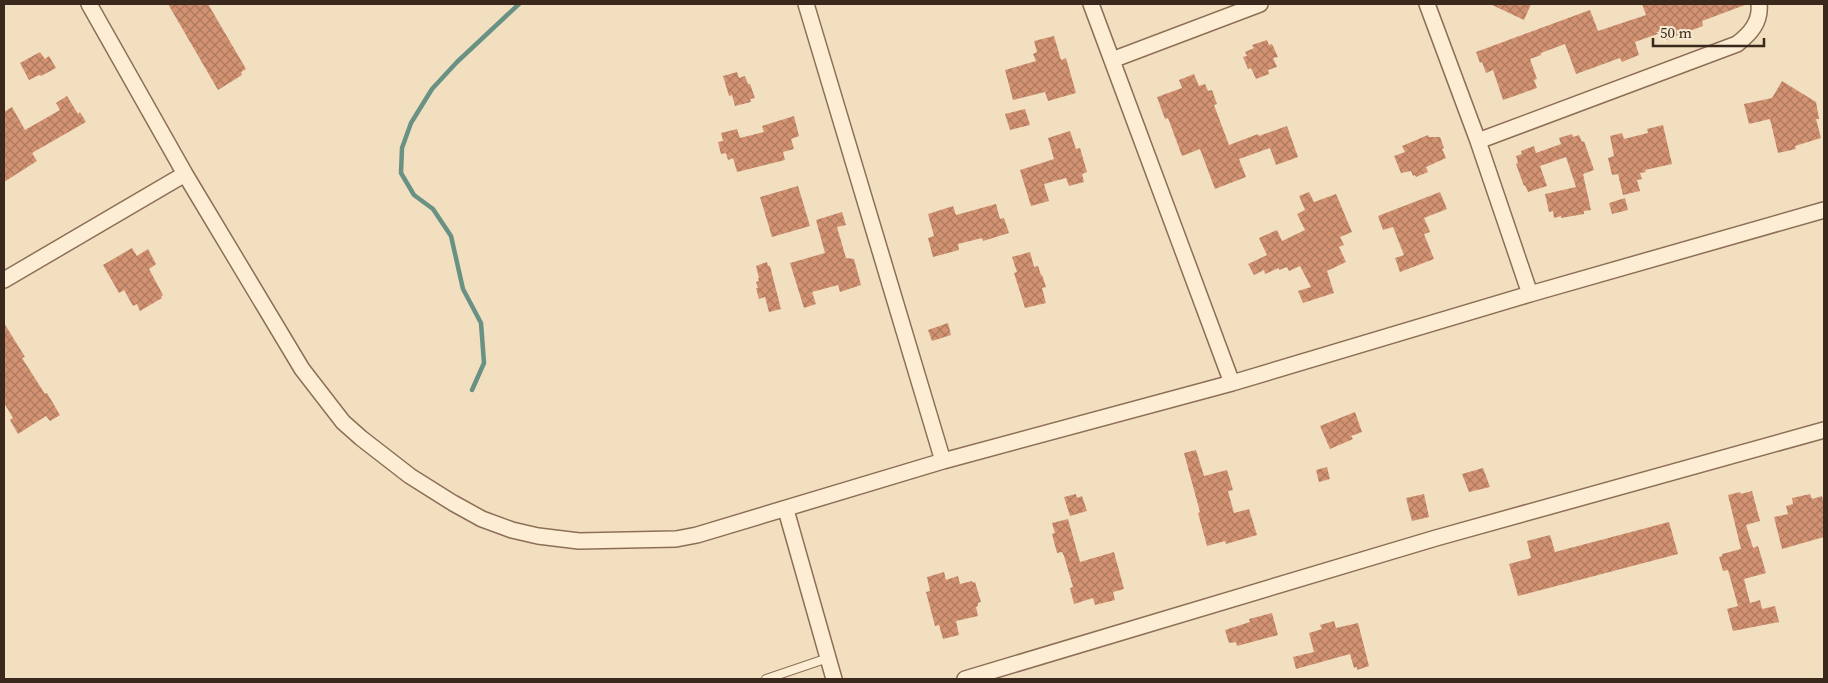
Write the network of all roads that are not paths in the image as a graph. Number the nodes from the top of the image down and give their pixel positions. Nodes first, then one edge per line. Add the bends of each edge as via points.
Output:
1 (89, 4) edge
2 (806, 4) edge
3 (1091, 4) edge
4 (1260, 4) edge
5 (1427, 4) edge
6 (1760, 4) edge
7 (1112, 60) junction
8 (1478, 141) junction
9 (186, 174) junction
10 (1824, 210) edge
11 (4, 280) edge
12 (1530, 294) junction
13 (1232, 382) junction
14 (1824, 430) edge
15 (943, 462) junction
16 (786, 510) junction
17 (828, 658) junction
18 (1018, 664) junction
19 (766, 679) edge
20 (834, 679) edge
21 (965, 679) edge
22 (1022, 679) edge

1 - 9 street
2 - 15 street
3 - 7 street
4 - 7 street
5 - 8 street
6 - 8 street via 1757,22 1737,44
7 - 13 street
8 - 12 street
9 - 11 street
9 - 16 street via 302,369 343,422 384,458 453,504 512,530 579,541 676,539
10 - 12 street
12 - 13 street
13 - 15 street
14 - 18 street via 1436,538
15 - 16 street
16 - 17 street
17 - 19 lane
17 - 20 street
18 - 21 street
18 - 22 street

